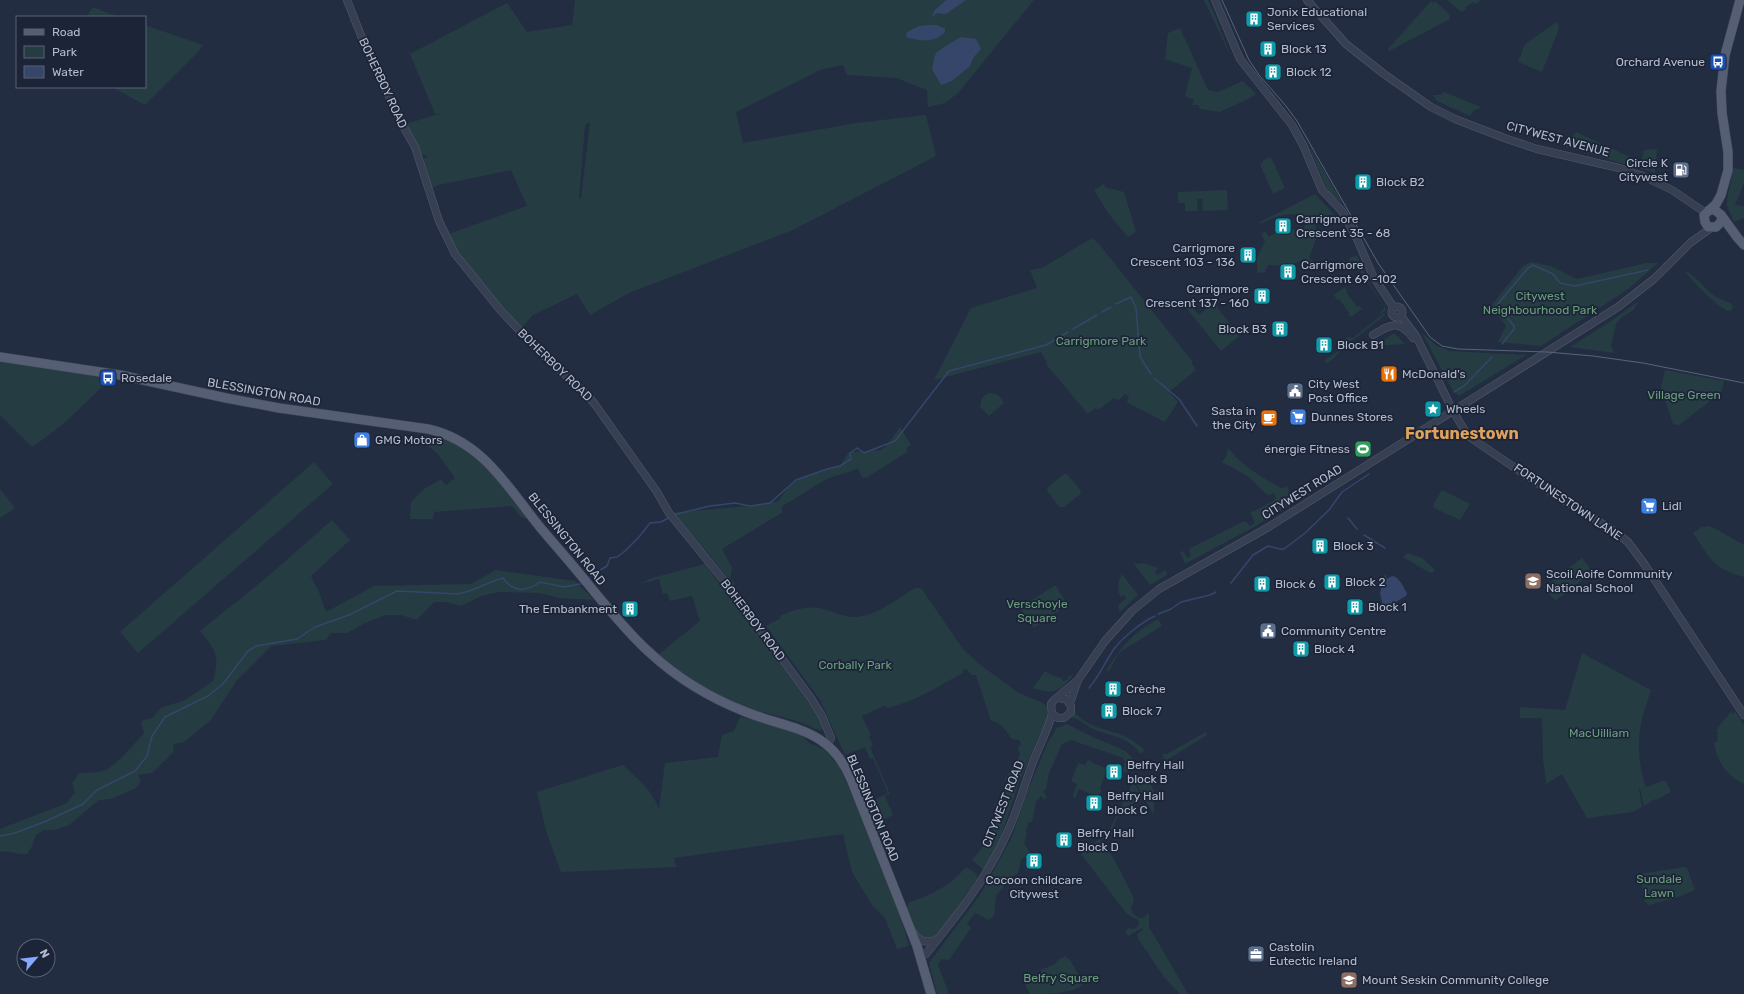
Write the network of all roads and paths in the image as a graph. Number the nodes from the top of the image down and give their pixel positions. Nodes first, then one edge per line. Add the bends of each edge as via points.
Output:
1 (347, 0) edge
2 (1215, 0) edge
3 (1301, 0) edge
4 (1307, 0) edge
5 (1740, 0) edge
6 (1744, 10) edge
7 (1734, 22) junction
8 (1330, 28) junction
9 (1721, 195) junction
10 (1721, 214) junction
11 (1709, 220) junction
12 (1737, 237) junction
13 (1744, 245) edge
14 (1373, 335) dead end
15 (0, 357) edge
16 (1433, 368) junction
17 (1453, 411) junction
18 (1078, 680) junction
19 (1057, 698) junction
20 (1070, 703) junction
21 (1052, 714) junction
22 (1744, 715) edge
23 (1061, 718) junction
24 (1044, 734) junction
25 (828, 745) junction
26 (909, 925) junction
27 (938, 939) junction
28 (920, 956) junction
29 (931, 994) edge

1 - 25 street, BOHERBOY ROAD via 362,38 415,147 439,220 455,254 501,311 594,403 671,516 730,588 818,709 831,738
2 - 16 street, FORTUNESTOWN LANE via 1240,59 1292,125 1322,190 1342,211 1373,276 1394,308 1402,310 1401,316 1416,336
3 - 8 street, CITYWEST AVENUE via 1325,26
4 - 8 street, CITYWEST AVENUE
5 - 7 main road, CITYWEST ROAD
6 - 7 main road, CITYWEST ROAD
7 - 9 main road, CITYWEST ROAD via 1725,55 1721,91 1728,162
8 - 11 street, CITYWEST AVENUE via 1375,67 1439,111 1537,149 1637,174 1672,190
9 - 10 main road, CITYWEST ROAD
9 - 11 main road, CITYWEST ROAD
10 - 11 main road via 1715,210
10 - 11 main road, CITYWEST ROAD via 1722,221
10 - 12 main road, CITYWEST AVENUE
11 - 12 main road, CITYWEST AVENUE
11 - 17 street, CITYWEST ROAD via 1654,279 1618,307
12 - 13 main road, CITYWEST AVENUE
14 - 16 street via 1392,325 1402,326
15 - 25 main road, BLESSINGTON ROAD via 120,374 219,397 399,424 456,437 496,471 610,611 643,647 698,689 746,713 800,729
16 - 17 street, FORTUNESTOWN LANE
17 - 18 street, CITYWEST ROAD via 1267,528 1159,589 1141,603 1105,640
17 - 22 street, FORTUNESTOWN LANE via 1465,431 1480,445 1628,542
18 - 19 street, CITYWEST ROAD
18 - 20 street, CITYWEST ROAD
19 - 20 street via 1066,699
19 - 21 street via 1051,704
20 - 23 street via 1069,714
21 - 23 street
21 - 24 street, CITYWEST ROAD
23 - 24 street, CITYWEST ROAD
24 - 27 street, CITYWEST ROAD via 1002,844 968,902
25 - 26 main road, BLESSINGTON ROAD via 846,769
26 - 27 street via 923,942
26 - 28 main road, BLESSINGTON ROAD
27 - 28 street, CITYWEST ROAD via 926,954
28 - 29 main road, BLESSINGTON ROAD

